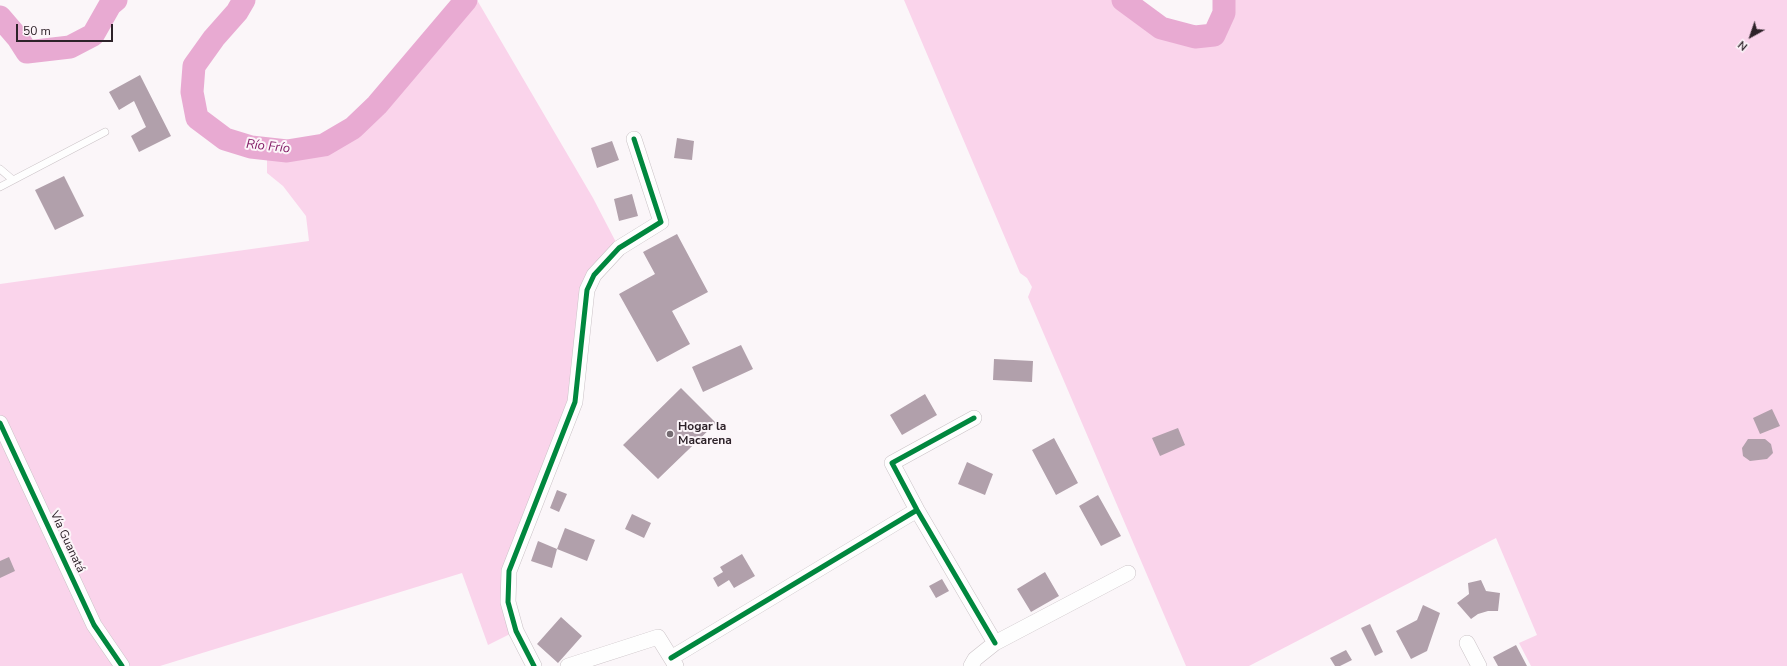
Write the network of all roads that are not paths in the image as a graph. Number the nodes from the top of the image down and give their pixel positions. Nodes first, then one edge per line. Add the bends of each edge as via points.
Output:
1 (105, 132) dead end
2 (634, 139) dead end
3 (0, 169) edge
4 (13, 180) junction
5 (0, 187) edge
6 (974, 418) dead end
7 (0, 423) edge
8 (917, 510) junction
9 (1128, 573) dead end
10 (1467, 643) dead end
11 (995, 644) junction
12 (673, 662) edge
13 (122, 666) edge
14 (534, 666) edge
15 (568, 666) edge
16 (971, 666) edge
17 (1479, 666) edge

1 - 4 lane
2 - 14 street via 661,222 619,248 594,275 587,290 575,402 509,571 508,602 516,631
3 - 4 lane
4 - 5 lane
6 - 8 street via 892,463
7 - 13 street, Vía Guanatá via 94,624
8 - 11 street
8 - 12 street
9 - 11 street
10 - 17 street
11 - 16 street via 975,659
12 - 15 street via 658,637

